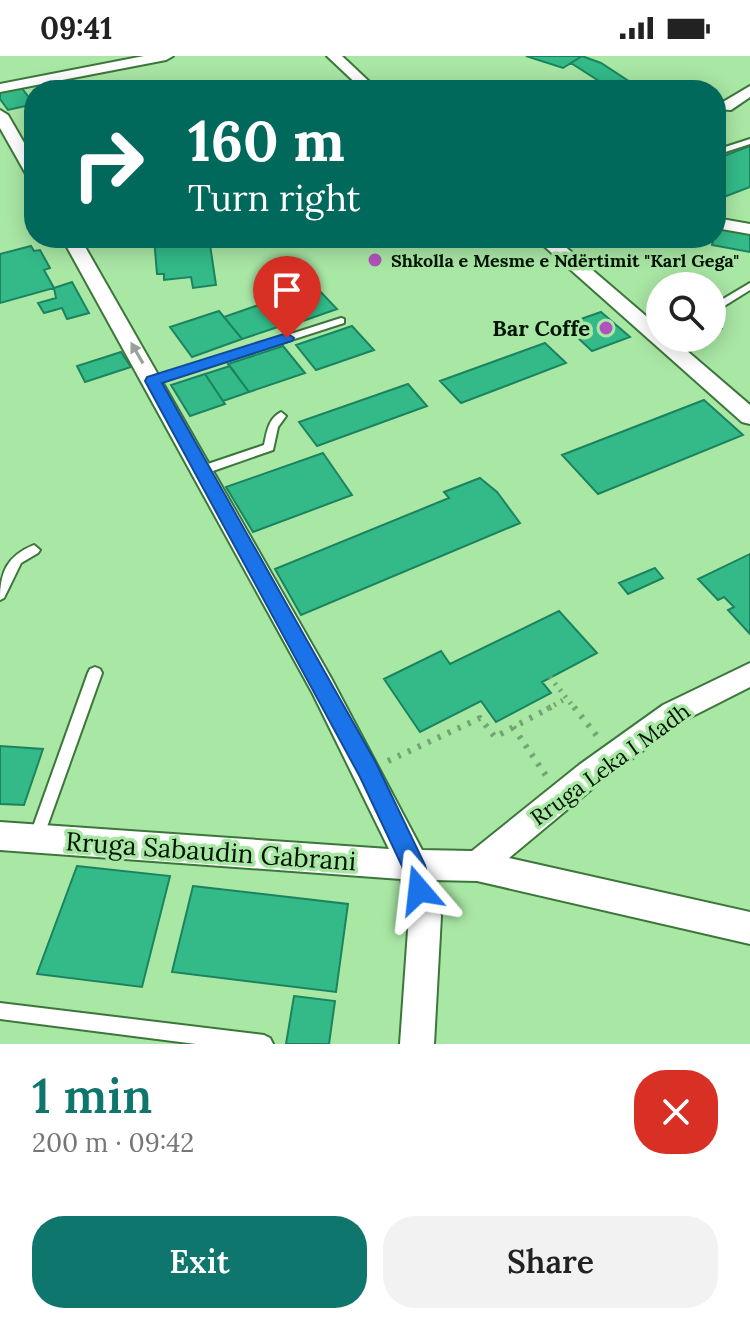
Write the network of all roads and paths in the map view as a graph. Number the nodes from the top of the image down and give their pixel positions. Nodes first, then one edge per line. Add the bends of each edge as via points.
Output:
1 (334, 56) edge
2 (158, 57) edge
3 (41, 80) edge
4 (360, 80) edge
5 (24, 83) edge
6 (0, 88) edge
7 (750, 90) edge
8 (726, 107) edge
9 (0, 115) edge
10 (750, 141) edge
11 (726, 149) edge
12 (24, 157) edge
13 (726, 225) edge
14 (750, 229) edge
15 (77, 248) edge
16 (556, 248) edge
17 (750, 286) edge
18 (726, 301) edge
19 (341, 321) dead end
20 (646, 326) edge
21 (675, 352) edge
22 (153, 381) junction
23 (281, 416) dead end
24 (750, 417) edge
25 (203, 470) junction
26 (34, 550) dead end
27 (0, 595) edge
28 (95, 673) dead end
29 (750, 674) edge
30 (550, 677) dead end
31 (567, 698) junction
32 (513, 727) junction
33 (613, 757) junction
34 (392, 759) dead end
35 (562, 798) junction
36 (0, 836) edge
37 (36, 838) junction
38 (413, 865) junction
39 (477, 866) junction
40 (750, 928) edge
41 (0, 1011) edge
42 (264, 1044) edge
43 (417, 1044) edge

1 - 4 street
2 - 3 street
5 - 6 street
7 - 8 street
9 - 12 street
10 - 11 lane
13 - 14 street
22 -> 15 street
16 - 20 street
17 - 18 lane
19 - 22 lane
21 - 24 street
22 - 25 street
23 - 25 lane via 269,447
25 - 38 street via 368,770
26 - 27 lane via 16,560
28 - 37 lane
29 - 33 street, Rruga Leka I Madh via 673,713
30 - 31 path
31 - 32 path
31 - 33 path
32 - 34 path via 495,737 480,718
32 - 35 path
33 - 35 street, Rruga Leka I Madh
35 - 39 street, Rruga Leka I Madh
36 - 37 street, Rruga Sabaudin Gabrani
37 - 38 street, Rruga Sabaudin Gabrani
38 - 39 street, Rruga Sabaudin Gabrani
38 - 43 street via 425,916
39 - 40 street, Rruga Sabaudin Gabrani
41 - 42 lane

